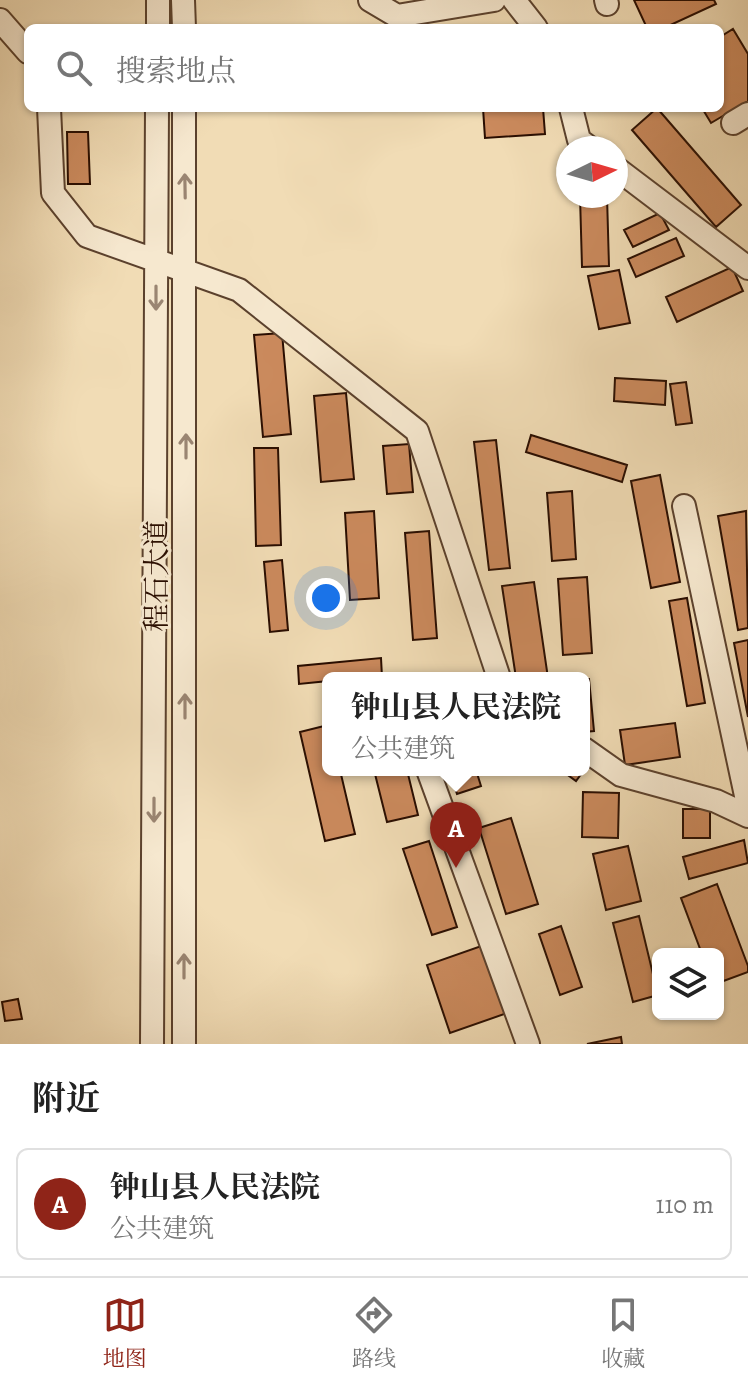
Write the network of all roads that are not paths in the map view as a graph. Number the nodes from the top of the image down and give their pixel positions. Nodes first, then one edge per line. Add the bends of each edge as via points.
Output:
1 (158, 0) edge
2 (183, 0) edge
3 (370, 0) edge
4 (494, 0) edge
5 (514, 0) edge
6 (0, 20) edge
7 (158, 24) edge
8 (184, 24) edge
9 (533, 24) edge
10 (24, 47) edge
11 (49, 112) edge
12 (157, 112) edge
13 (184, 112) edge
14 (572, 112) edge
15 (578, 136) edge
16 (628, 177) edge
17 (157, 260) junction
18 (748, 268) edge
19 (186, 271) junction
20 (684, 506) dead end
21 (497, 672) edge
22 (590, 753) edge
23 (430, 776) edge
24 (748, 805) edge
25 (748, 816) edge
26 (152, 1044) edge
27 (184, 1044) edge
28 (528, 1044) edge

1 - 7 street
2 - 8 street
3 - 4 street via 397,16
5 - 9 street
6 - 10 street
11 - 17 street via 53,193 87,236
12 - 17 street, 程石大道
19 -> 13 street, 程石大道
14 - 15 street
16 - 18 street
17 - 19 street
17 -> 26 street, 程石大道
19 - 21 street via 239,290 417,431
27 -> 19 street, 程石大道
20 - 24 street
22 - 25 street via 621,775 716,801
23 - 28 street

